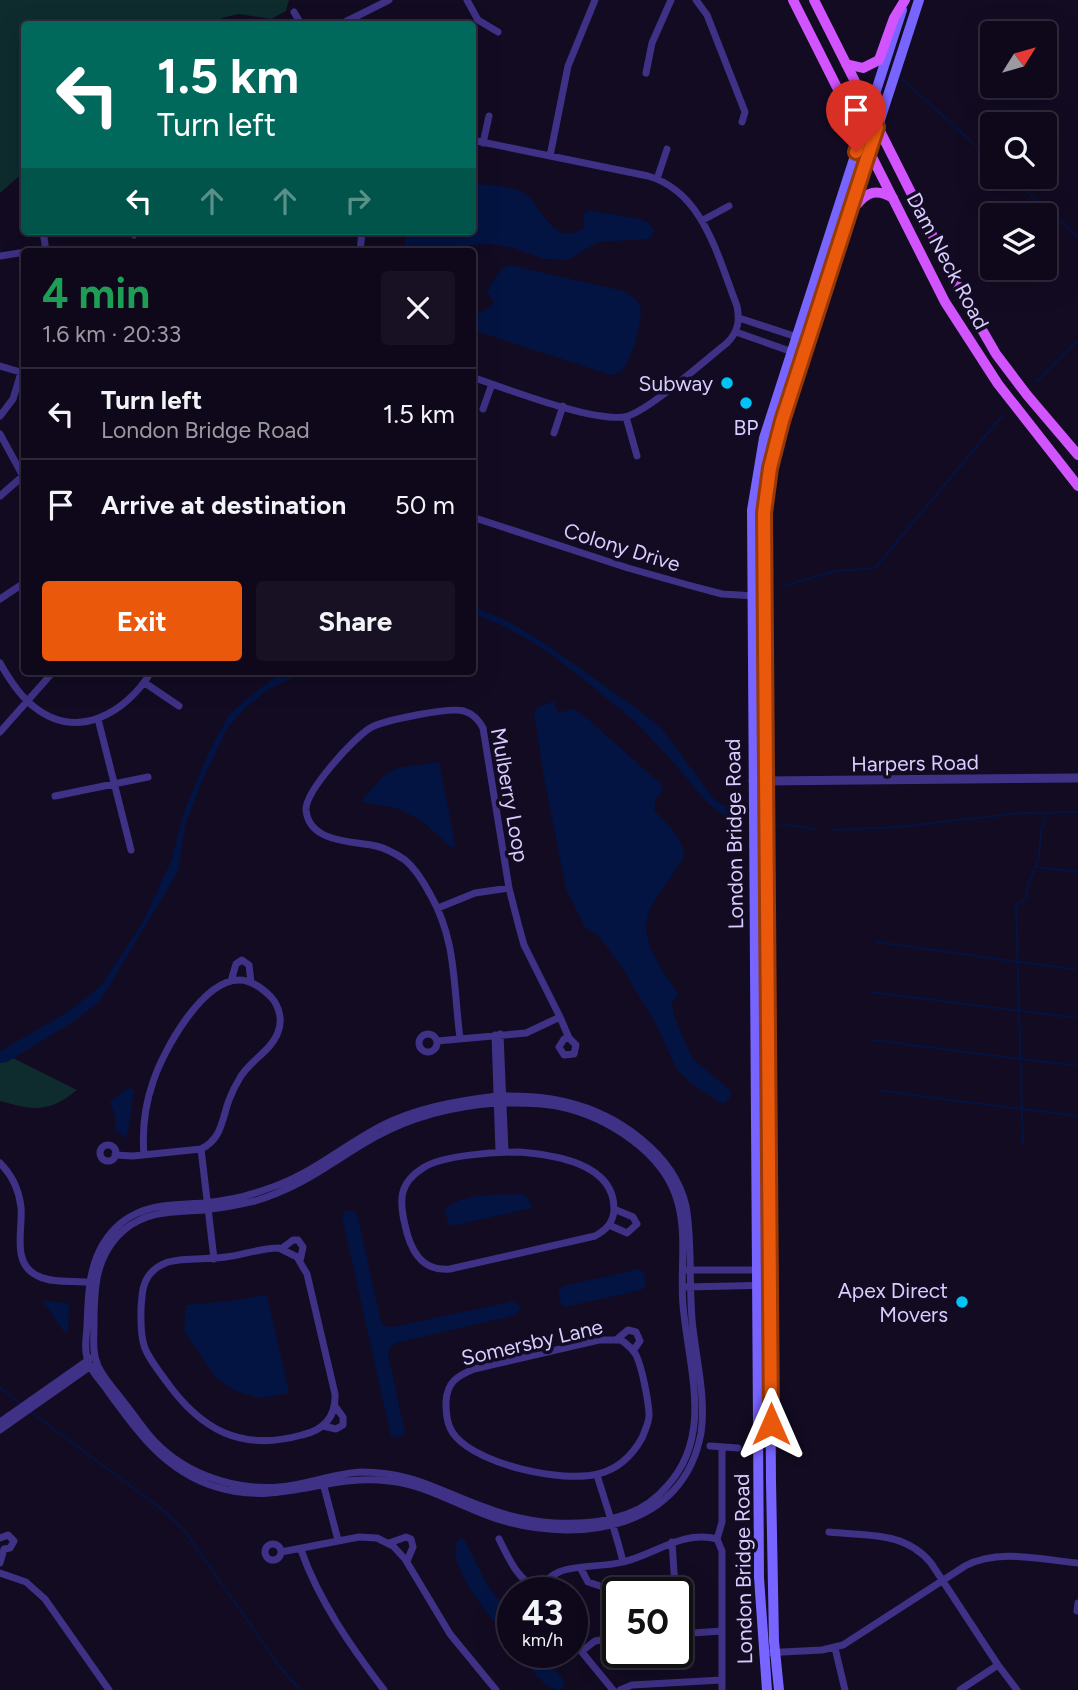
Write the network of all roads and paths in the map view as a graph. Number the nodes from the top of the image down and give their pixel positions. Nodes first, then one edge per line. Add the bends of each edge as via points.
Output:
1 (389, 0) edge
2 (467, 0) edge
3 (595, 0) edge
4 (671, 0) edge
5 (696, 0) edge
6 (793, 0) edge
7 (814, 0) edge
8 (905, 0) edge
9 (919, 0) edge
10 (294, 12) dead end
11 (299, 21) edge
12 (347, 21) edge
13 (498, 32) dead end
14 (846, 64) junction
15 (646, 73) dead end
16 (869, 111) junction
17 (489, 116) dead end
18 (743, 122) dead end
19 (877, 127) junction
20 (862, 136) junction
21 (476, 142) edge
22 (483, 143) junction
23 (667, 149) dead end
24 (869, 151) junction
25 (550, 156) junction
26 (657, 179) junction
27 (893, 198) junction
28 (729, 206) dead end
29 (851, 212) junction
30 (703, 220) junction
31 (21, 253) edge
32 (0, 256) edge
33 (739, 318) junction
34 (736, 332) junction
35 (797, 337) junction
36 (808, 341) junction
37 (792, 352) junction
38 (804, 356) junction
39 (0, 366) edge
40 (21, 372) edge
41 (21, 378) edge
42 (476, 378) edge
43 (492, 383) junction
44 (563, 406) junction
45 (483, 409) dead end
46 (0, 416) edge
47 (626, 417) junction
48 (554, 433) dead end
49 (0, 434) edge
50 (1078, 455) edge
51 (637, 456) dead end
52 (21, 472) edge
53 (21, 479) edge
54 (1078, 486) edge
55 (0, 496) edge
56 (476, 518) edge
57 (21, 585) edge
58 (751, 595) junction
59 (764, 596) junction
60 (0, 599) edge
61 (0, 663) edge
62 (50, 675) edge
63 (149, 675) edge
64 (145, 683) junction
65 (28, 701) junction
66 (180, 706) dead end
67 (98, 719) junction
68 (0, 732) edge
69 (148, 777) dead end
70 (1078, 778) edge
71 (753, 781) junction
72 (765, 782) junction
73 (113, 783) junction
74 (55, 796) dead end
75 (131, 850) dead end
76 (509, 888) junction
77 (438, 908) junction
78 (231, 981) junction
79 (251, 982) junction
80 (560, 1017) junction
81 (498, 1035) junction
82 (460, 1038) junction
83 (569, 1038) dead end
84 (437, 1041) dead end
85 (500, 1100) junction
86 (201, 1149) junction
87 (502, 1152) junction
88 (115, 1155) dead end
89 (144, 1155) junction
90 (0, 1163) edge
91 (208, 1206) junction
92 (614, 1209) junction
93 (609, 1225) junction
94 (281, 1249) junction
95 (214, 1259) junction
96 (300, 1261) junction
97 (757, 1269) junction
98 (685, 1270) junction
99 (770, 1270) junction
100 (92, 1282) junction
101 (757, 1285) junction
102 (770, 1285) junction
103 (686, 1287) junction
104 (616, 1340) junction
105 (633, 1351) junction
106 (92, 1361) junction
107 (335, 1406) junction
108 (0, 1422) edge
109 (323, 1426) junction
110 (0, 1430) edge
111 (710, 1446) dead end
112 (722, 1447) junction
113 (738, 1448) dead end
114 (597, 1475) junction
115 (323, 1482) junction
116 (612, 1522) junction
117 (829, 1532) dead end
118 (0, 1538) edge
119 (499, 1539) dead end
120 (717, 1539) junction
121 (338, 1540) junction
122 (672, 1542) junction
123 (389, 1543) junction
124 (2, 1547) edge
125 (301, 1550) junction
126 (281, 1552) dead end
127 (407, 1561) junction
128 (623, 1562) junction
129 (0, 1563) edge
130 (1078, 1563) edge
131 (581, 1569) junction
132 (0, 1573) edge
133 (521, 1577) edge
134 (550, 1577) edge
135 (674, 1577) edge
136 (943, 1581) junction
137 (602, 1587) edge
138 (1078, 1603) edge
139 (1077, 1611) edge
140 (722, 1631) junction
141 (693, 1633) edge
142 (835, 1648) junction
143 (775, 1652) junction
144 (763, 1653) junction
145 (588, 1659) edge
146 (998, 1665) junction
147 (722, 1679) junction
148 (109, 1690) edge
149 (384, 1690) edge
150 (496, 1690) edge
151 (613, 1690) edge
152 (620, 1690) edge
153 (722, 1690) edge
154 (767, 1690) edge
155 (779, 1690) edge
156 (845, 1690) edge
157 (960, 1690) edge
158 (1017, 1690) edge

1 - 12 street
2 - 13 street via 478,20
3 - 25 street via 568,66
4 - 15 street via 652,43
5 - 18 street via 707,15 745,112
6 - 20 main road, Dam Neck Road
7 - 14 main road, Dam Neck Road
8 - 14 main road via 880,60 863,68
8 - 16 main road, London Bridge Road
9 - 19 main road, London Bridge Road
10 - 11 street
14 - 16 main road, Dam Neck Road
16 - 19 main road, Dam Neck Road
16 - 20 main road, London Bridge Road
17 - 22 street
19 - 24 main road, London Bridge Road
19 - 50 main road, Dam Neck Road via 996,354
20 - 24 main road, Dam Neck Road
20 - 35 main road, London Bridge Road
21 - 22 street
22 - 25 street
23 - 26 street
24 - 27 main road, Dam Neck Road
24 - 29 main road, London Bridge Road
25 - 26 street
26 - 30 street via 682,195
27 - 29 main road via 878,191 869,193
27 - 54 main road, Dam Neck Road via 970,344
28 - 30 street
29 - 36 main road, London Bridge Road
30 - 33 street
31 - 32 street
33 - 34 street
33 - 35 street
34 - 37 street
34 - 47 street via 646,406
35 - 36 street
35 - 37 main road, London Bridge Road
36 - 38 main road, London Bridge Road
37 - 38 street
37 - 58 main road, London Bridge Road via 758,466 751,527
38 - 59 main road, London Bridge Road via 770,468 764,513
39 - 40 street
41 - 46 street
42 - 43 street
43 - 44 street
43 - 45 street
44 - 47 street
44 - 48 street
47 - 51 street
49 - 52 street
53 - 55 street
56 - 58 street, Colony Drive via 688,586
57 - 60 street
58 - 59 street, Colony Drive
58 - 71 main road, London Bridge Road
59 - 72 main road, London Bridge Road
61 - 65 street
62 - 65 street
63 - 64 street
64 - 66 street
64 - 67 street via 124,705
65 - 67 street via 55,718
65 - 68 street
67 - 73 street
69 - 73 street
70 - 72 street, Harpers Road
71 - 72 street, Harpers Road
71 - 97 main road, London Bridge Road
72 - 99 main road, London Bridge Road
73 - 74 street
73 - 75 street
76 - 77 street via 475,893
76 - 77 street, Mulberry Loop via 480,723 459,710 389,720 355,740 311,793 306,805 308,818 321,833 400,856 421,877
76 - 80 street, Mulberry Loop via 524,945
77 - 82 street, Mulberry Loop via 452,949
78 - 79 street
78 - 79 street via 242,960 249,965
78 - 89 street via 195,1009 164,1054 145,1112
79 - 86 street via 275,1003 280,1015 278,1032 244,1072 229,1098 221,1130
80 - 81 street via 526,1033
80 - 83 street, Mulberry Loop
81 - 82 street
81 - 85 street
82 - 84 street
85 - 87 street
85 - 91 street via 456,1101 405,1115 289,1181
85 - 98 street via 542,1097 582,1107 619,1124 655,1153 676,1180 685,1203
86 - 89 street
86 - 91 street
87 - 92 street via 581,1164 604,1183
87 - 93 street via 434,1162 408,1182 400,1203 409,1243 424,1263 450,1269 595,1236
88 - 89 street
90 - 100 street via 18,1193 24,1264 40,1278
91 - 95 street
91 - 100 street via 166,1204 132,1215 102,1245
92 - 93 street
92 - 93 street via 633,1217 637,1224 627,1233
94 - 95 street
94 - 96 street
94 - 96 street via 299,1240 303,1247
95 - 109 street via 168,1262 150,1274 142,1295 145,1351 184,1405 218,1431 270,1441
96 - 107 street via 307,1274
97 - 98 street
97 - 99 street
97 - 101 main road, London Bridge Road
98 - 103 street
99 - 102 main road, London Bridge Road
100 - 106 street
101 - 102 street
101 - 103 street
101 - 144 main road, London Bridge Road
102 - 143 main road, London Bridge Road
103 - 116 street via 702,1406 698,1445 687,1472 669,1494 645,1513
104 - 105 street, Somersby Lane
104 - 105 street via 628,1330 636,1332 640,1341
104 - 114 street, Somersby Lane via 474,1369 458,1375 447,1392 450,1428 467,1446 523,1471
105 - 114 street, Somersby Lane via 650,1415 646,1429 628,1458
106 - 108 street
106 - 110 street
106 - 115 street via 142,1438 167,1462 191,1476 219,1488 253,1494 290,1493
107 - 109 street
107 - 109 street via 343,1425 336,1429
111 - 112 street
112 - 113 street
112 - 120 street via 722,1522
114 - 116 street
115 - 116 street via 390,1481 526,1526 578,1530
115 - 121 street
116 - 128 street
117 - 136 street via 907,1542 925,1556
118 - 124 street via 5,1534 13,1538 12,1546
119 - 133 street
120 - 122 street via 692,1536
120 - 140 street via 722,1551
121 - 123 street via 369,1537
121 - 125 street
122 - 128 street
122 - 135 street
123 - 127 street
123 - 127 street via 406,1536 411,1539
124 - 129 street
125 - 126 street
125 - 149 street via 335,1619
127 - 150 street via 450,1634
128 - 131 street
130 - 136 street via 995,1557 972,1563
131 - 134 street via 570,1568
131 - 137 street via 588,1582
132 - 148 street via 26,1583 45,1599
136 - 142 street
136 - 146 street
138 - 139 street
140 - 141 street
140 - 147 street
142 - 143 street
142 - 156 street
143 - 144 street
143 - 155 main road, London Bridge Road
144 - 154 main road, London Bridge Road
145 - 151 street
146 - 157 street
146 - 158 street
147 - 152 street via 632,1685
147 - 153 street

